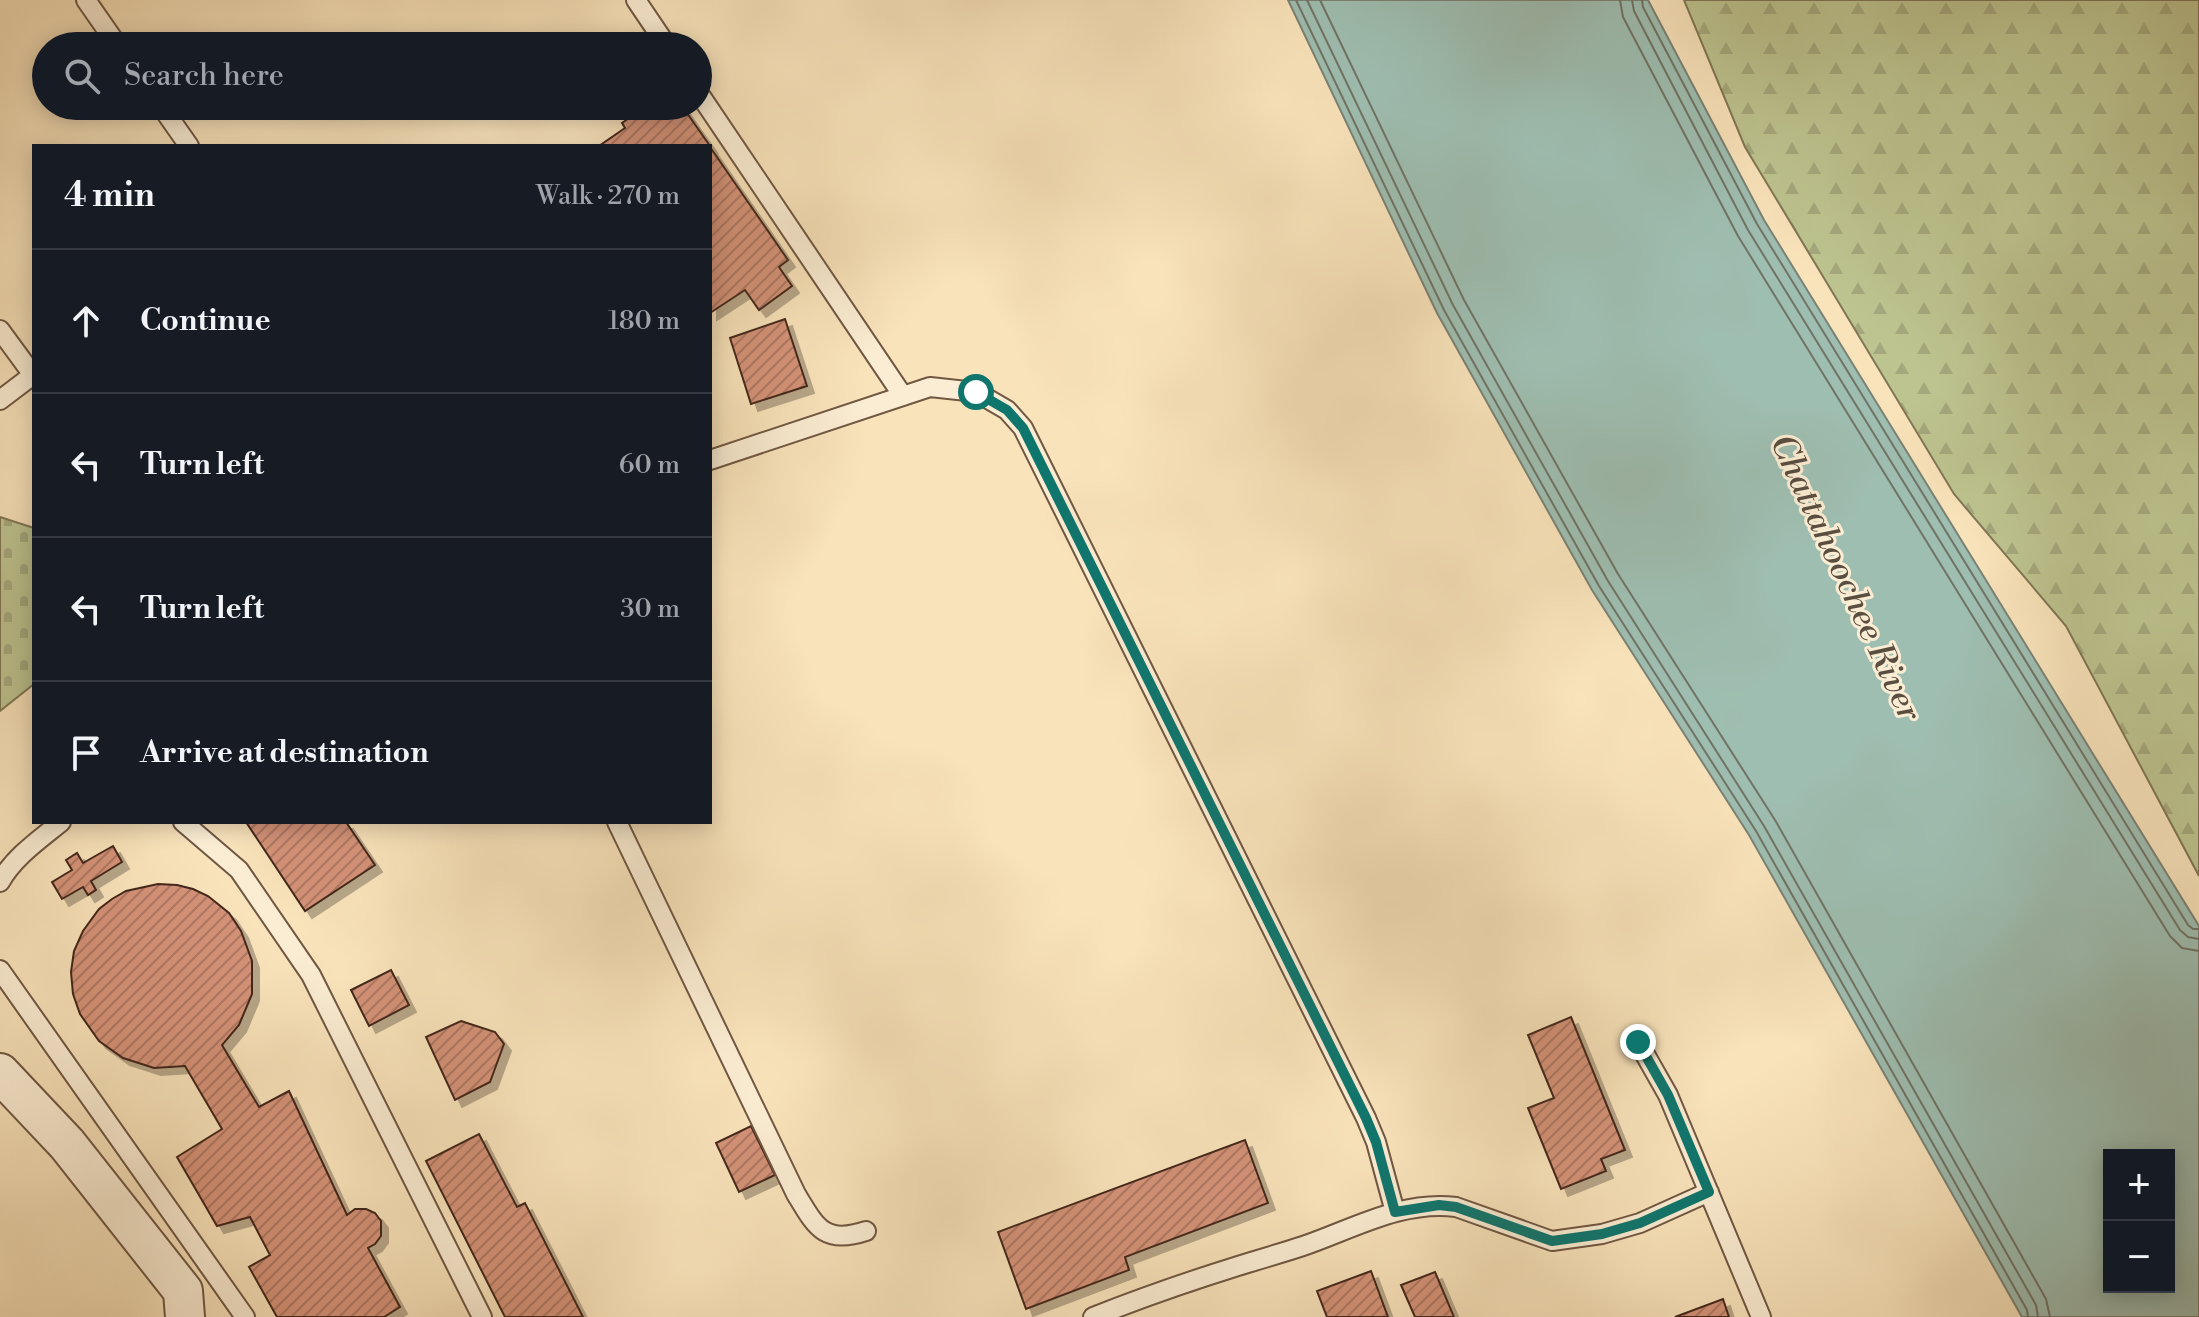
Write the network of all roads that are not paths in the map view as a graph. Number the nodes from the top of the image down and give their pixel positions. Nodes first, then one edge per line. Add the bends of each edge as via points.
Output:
1 (86, 0) edge
2 (636, 0) edge
3 (108, 32) edge
4 (658, 32) edge
5 (712, 113) edge
6 (171, 120) edge
7 (188, 144) edge
8 (0, 330) edge
9 (32, 374) edge
10 (32, 376) edge
11 (903, 396) junction
12 (0, 400) edge
13 (712, 459) edge
14 (59, 824) edge
15 (185, 824) edge
16 (618, 824) edge
17 (0, 882) edge
18 (0, 970) edge
19 (1638, 1042) dead end
20 (0, 1073) edge
21 (1709, 1192) junction
22 (1395, 1212) junction
23 (866, 1231) dead end
24 (185, 1317) edge
25 (245, 1317) edge
26 (482, 1317) edge
27 (1093, 1317) edge
28 (1761, 1317) edge

1 - 3 lane
2 - 4 lane
5 - 11 lane
6 - 7 lane
8 - 9 lane
10 - 12 lane
11 - 13 lane
11 - 22 lane via 930,387 976,392 1007,410 1023,428 1366,1118
14 - 17 lane
15 - 26 lane via 239,870 311,975
16 - 23 lane via 814,1223 830,1236
18 - 25 lane
19 - 21 lane via 1668,1095
20 - 24 street via 67,1144 183,1291
21 - 22 lane via 1640,1223 1552,1241 1456,1207
21 - 28 lane
22 - 27 lane

